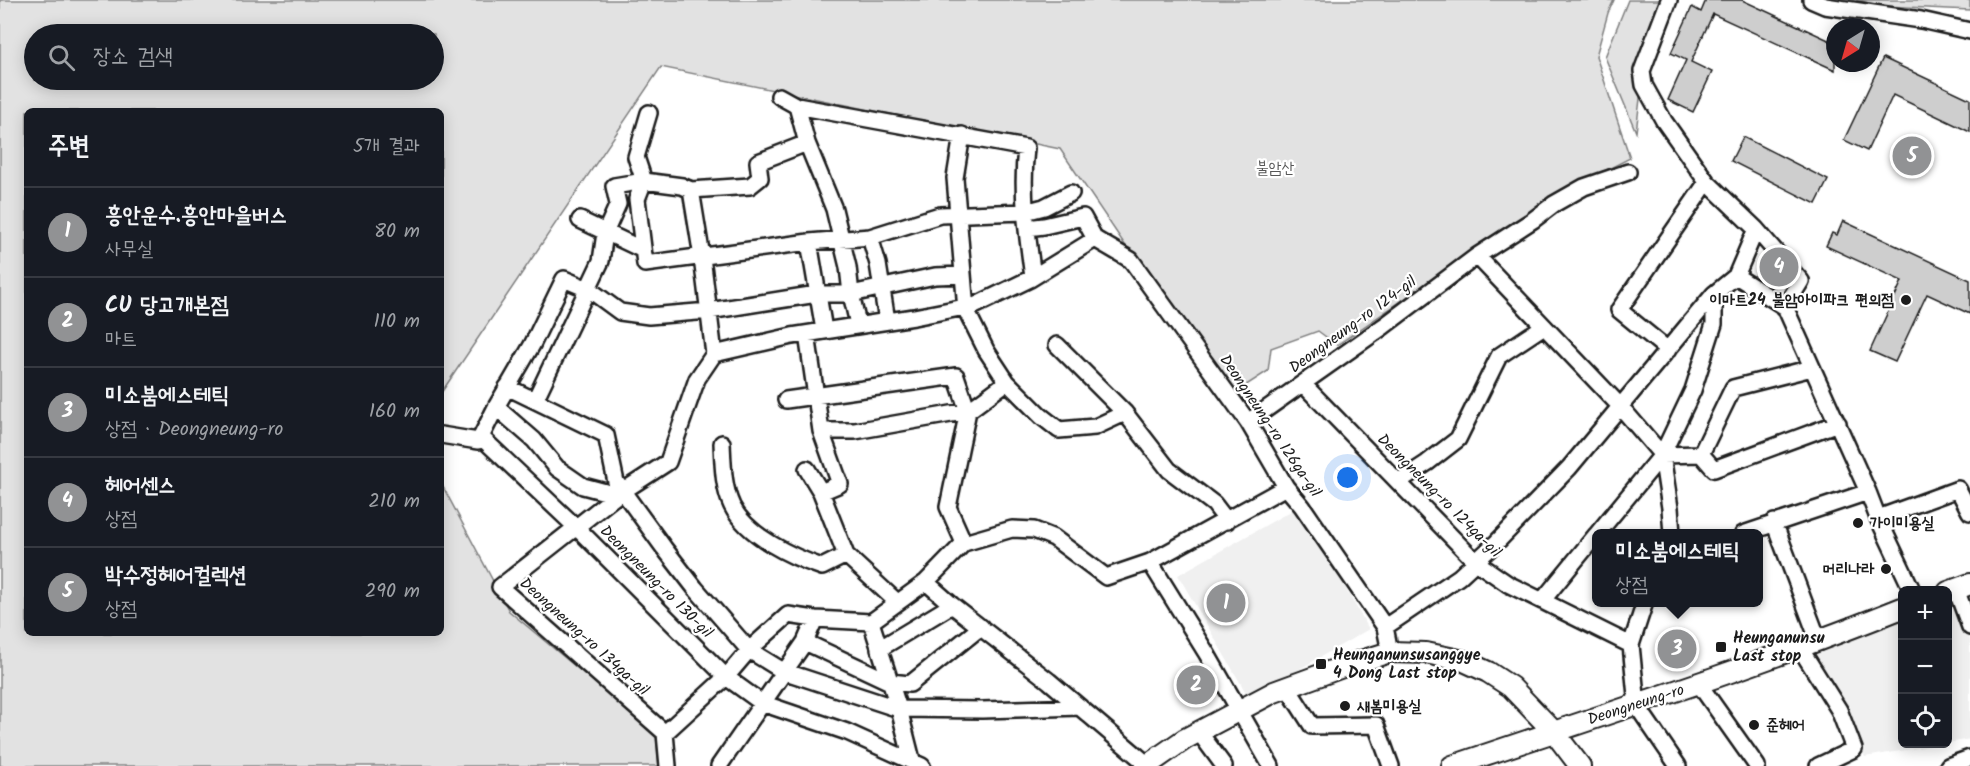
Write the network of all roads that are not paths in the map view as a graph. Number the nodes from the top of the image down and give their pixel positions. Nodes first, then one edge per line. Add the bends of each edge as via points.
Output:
1 (1669, 0) edge
2 (1811, 0) edge
3 (1970, 31) edge
4 (779, 96) dead end
5 (797, 106) junction
6 (649, 113) dead end
7 (962, 135) junction
8 (807, 143) junction
9 (1628, 172) dead end
10 (644, 181) junction
11 (1707, 182) junction
12 (691, 190) junction
13 (1071, 193) dead end
14 (957, 215) junction
15 (579, 220) dead end
16 (1026, 220) junction
17 (1756, 229) junction
18 (605, 233) junction
19 (870, 237) junction
20 (1095, 238) junction
21 (842, 240) junction
22 (809, 242) junction
23 (642, 250) junction
24 (1477, 256) junction
25 (702, 257) junction
26 (963, 275) junction
27 (1736, 276) junction
28 (1033, 277) junction
29 (882, 288) junction
30 (586, 289) junction
31 (818, 294) junction
32 (850, 294) junction
33 (1714, 294) junction
34 (1785, 308) junction
35 (966, 310) junction
36 (709, 311) junction
37 (887, 321) junction
38 (858, 324) junction
39 (1544, 326) junction
40 (824, 330) junction
41 (807, 334) junction
42 (1057, 345) dead end
43 (1668, 350) junction
44 (714, 354) junction
45 (1812, 368) junction
46 (1007, 382) junction
47 (1303, 384) junction
48 (507, 387) junction
49 (815, 395) junction
50 (535, 400) junction
51 (786, 400) dead end
52 (1620, 406) junction
53 (496, 407) junction
54 (968, 411) junction
55 (1125, 413) junction
56 (1248, 422) junction
57 (1838, 423) junction
58 (822, 431) junction
59 (444, 435) edge
60 (481, 437) junction
61 (722, 443) dead end
62 (1701, 454) junction
63 (1662, 455) junction
64 (807, 469) dead end
65 (1398, 482) junction
66 (1286, 487) junction
67 (1964, 488) edge
68 (821, 492) junction
69 (1868, 492) junction
70 (620, 494) junction
71 (1970, 512) edge
72 (1878, 518) junction
73 (1227, 521) junction
74 (1774, 522) junction
75 (577, 528) junction
76 (1601, 529) edge
77 (1672, 529) edge
78 (1756, 529) edge
79 (1592, 540) edge
80 (964, 543) junction
81 (846, 555) junction
82 (1150, 562) junction
83 (1476, 562) junction
84 (926, 582) junction
85 (1910, 586) edge
86 (1958, 588) edge
87 (1542, 601) junction
88 (897, 602) junction
89 (952, 605) junction
90 (1644, 607) edge
91 (1898, 610) edge
92 (815, 619) junction
93 (871, 622) junction
94 (981, 627) junction
95 (1385, 627) junction
96 (1970, 627) edge
97 (805, 642) junction
98 (1819, 642) junction
99 (1631, 645) junction
100 (1800, 648) junction
101 (879, 649) junction
102 (749, 650) junction
103 (1390, 652) junction
104 (783, 671) junction
105 (726, 677) junction
106 (890, 682) junction
107 (1700, 684) junction
108 (1287, 687) junction
109 (762, 703) junction
110 (1637, 706) junction
111 (1080, 707) junction
112 (899, 709) junction
113 (1239, 709) junction
114 (1199, 732) junction
115 (1554, 732) junction
116 (665, 733) junction
117 (1970, 758) edge
118 (917, 763) edge
119 (668, 766) edge
120 (719, 766) edge
121 (1147, 766) edge
122 (1224, 766) edge
123 (1271, 766) edge
124 (1391, 766) edge
125 (1452, 766) edge
126 (1580, 766) edge
127 (1678, 766) edge
128 (1757, 766) edge
129 (1818, 766) edge
130 (1948, 766) edge

1 - 11 street via 1642,71 1644,85
2 - 3 street via 1825,6
4 - 5 street
5 - 7 street
5 - 8 street
6 - 10 street via 636,157
7 - 14 street via 955,178
7 - 16 street via 1026,148
8 - 12 street via 758,162 760,178 750,186
8 - 21 street
9 - 24 street, Deongneung-ro 124-gil via 1584,187
10 - 12 street
10 - 18 street via 614,186 618,204
10 - 23 street via 637,199
11 - 17 street
11 - 43 street via 1619,310
12 - 25 street
13 - 16 street, Deongneung-ro 126ga-gil
14 - 16 street, Deongneung-ro 126ga-gil via 993,213
14 - 19 street, Deongneung-ro 126ga-gil via 940,215
14 - 26 street
15 - 18 street
16 - 20 street, Deongneung-ro 126ga-gil via 1044,226 1083,217
16 - 28 street
17 - 27 street
17 - 34 street via 1801,281
18 - 23 street
18 - 30 street via 601,261
19 - 21 street
19 - 29 street
20 - 28 street
20 - 56 street, Deongneung-ro 126ga-gil via 1131,260
21 - 22 street
21 - 32 street
22 - 25 street
22 - 31 street
23 - 25 street via 645,264
24 - 39 street
24 - 47 street, Deongneung-ro 124-gil
25 - 36 street
26 - 29 street via 935,276
26 - 35 street
27 - 33 street
27 - 34 street
28 - 35 street
29 - 32 street
29 - 37 street
30 - 36 street via 620,312 649,316
30 - 48 street via 564,279
30 - 50 street
31 - 32 street
31 - 36 street
31 - 40 street
32 - 38 street
33 - 43 street
33 - 63 street via 1714,324 1693,390
34 - 45 street
35 - 37 street via 965,307
35 - 46 street
36 - 44 street
37 - 38 street
38 - 40 street
39 - 52 street
39 - 65 street via 1499,356 1458,439
40 - 41 street
41 - 44 street
41 - 49 street
42 - 55 street
43 - 52 street
44 - 70 street, Deongneung-ro 130-gil via 697,379 668,462
45 - 57 street
45 - 62 street via 1733,388
46 - 54 street
46 - 55 street via 1059,430 1095,427
47 - 56 street, Deongneung-ro 124-gil
47 - 65 street, Deongneung-ro 124ga-gil
48 - 50 street
48 - 53 street
49 - 51 street
49 - 54 street via 956,376
49 - 58 street
50 - 70 street via 606,435
52 - 63 street
52 - 83 street via 1569,468
53 - 60 street
53 - 70 street via 534,440 557,468 583,486
54 - 58 street via 855,431
54 - 80 street via 948,507
55 - 73 street via 1169,470 1214,504
56 - 66 street, Deongneung-ro 126ga-gil
57 - 62 street via 1714,469
57 - 69 street
58 - 68 street via 840,484
59 - 60 street via 478,441
60 - 75 street
61 - 81 street via 724,480 733,507 750,530 801,560 822,567
62 - 63 street
63 - 76 street
63 - 77 street
64 - 68 street
65 - 83 street, Deongneung-ro 124ga-gil
66 - 73 street
66 - 95 street, Deongneung-ro 126ga-gil
67 - 71 street
67 - 72 street
68 - 81 street
69 - 72 street
69 - 74 street
70 - 75 street, Deongneung-ro 130-gil
70 - 102 street, Deongneung-ro 130-gil
72 - 85 street
73 - 82 street
74 - 78 street
74 - 98 street
75 - 105 street, Deongneung-ro 130-gil
75 - 116 street, Deongneung-ro 134ga-gil via 500,587
79 - 87 street
80 - 82 street via 1012,529 1034,530 1054,538 1106,577
80 - 84 street
81 - 88 street
82 - 113 street
83 - 87 street, Deongneung-ro 124ga-gil
83 - 95 street
84 - 88 street
84 - 89 street
86 - 96 street
87 - 99 street, Deongneung-ro 124ga-gil
88 - 93 street
89 - 94 street
89 - 101 street
90 - 99 street
91 - 98 main road, Deongneung-ro
92 - 93 street
92 - 97 street
92 - 102 street via 788,615
93 - 101 street, Deongneung-ro 130-gil
94 - 106 street via 910,684
94 - 111 street
95 - 103 street, Deongneung-ro 126ga-gil
97 - 104 street
97 - 106 street
98 - 100 main road, Deongneung-ro
99 - 110 street
100 - 107 main road, Deongneung-ro
100 - 129 street via 1839,710 1854,749
101 - 106 street, Deongneung-ro 130-gil
102 - 104 street, Deongneung-ro 130-gil
102 - 105 street
103 - 108 main road
103 - 115 main road via 1426,653 1464,661 1488,672 1511,687
104 - 109 street
104 - 112 street, Deongneung-ro 130-gil
105 - 109 street, Deongneung-ro 130-gil
105 - 116 street
106 - 112 street, Deongneung-ro 130-gil
107 - 110 main road, Deongneung-ro
107 - 128 street
108 - 113 main road
108 - 124 street via 1312,726 1376,724
109 - 118 street, Deongneung-ro 130-gil via 846,732
109 - 120 street
110 - 115 main road, Deongneung-ro
110 - 127 street
111 - 112 street, Deongneung-ro 130-gil
111 - 121 street
112 - 118 street, Deongneung-ro 130-gil
113 - 114 main road
113 - 123 street
114 - 121 main road
114 - 122 street
115 - 125 main road, Deongneung-ro
115 - 126 main road
116 - 119 street
117 - 130 street

